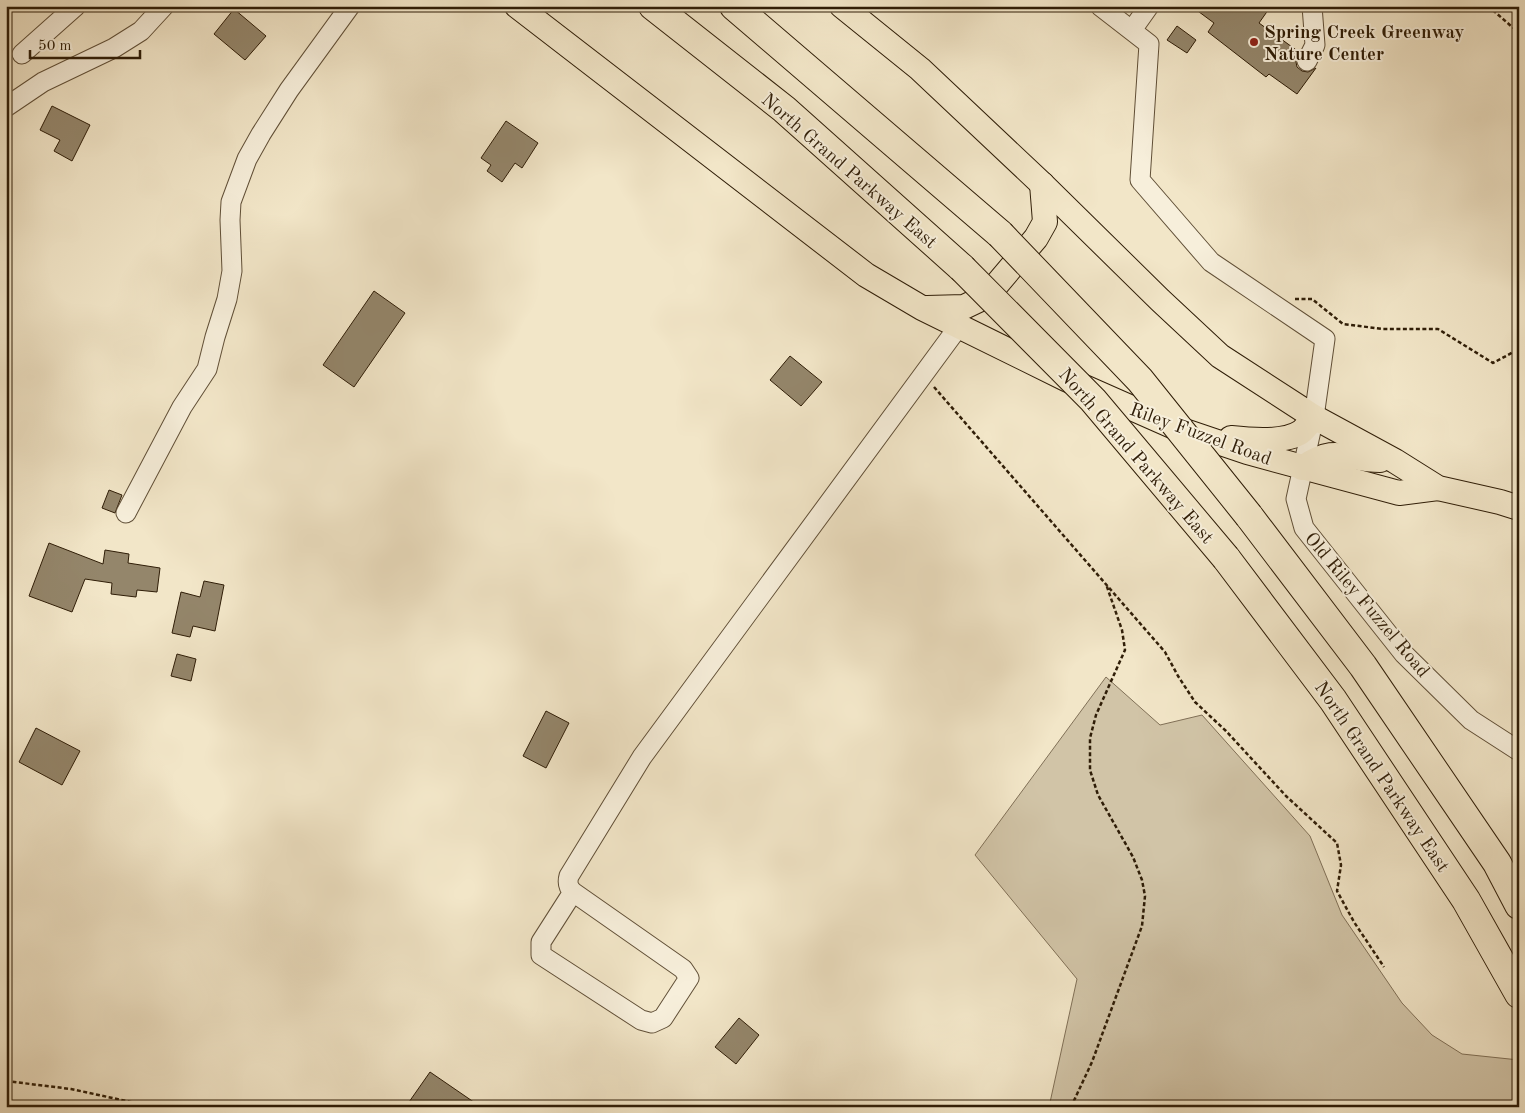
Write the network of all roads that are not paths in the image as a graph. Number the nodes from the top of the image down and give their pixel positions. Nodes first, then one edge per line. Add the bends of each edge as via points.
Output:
1 (76, 6) edge
2 (164, 6) edge
3 (350, 6) edge
4 (517, 6) edge
5 (653, 6) edge
6 (734, 6) edge
7 (842, 6) edge
8 (1100, 6) edge
9 (1149, 6) edge
10 (1312, 6) edge
11 (1132, 30) junction
12 (22, 54) dead end
13 (1307, 61) dead end
14 (6, 107) edge
15 (1042, 184) junction
16 (922, 308) junction
17 (959, 326) junction
18 (1314, 418) junction
19 (1192, 433) junction
20 (1395, 460) junction
21 (1302, 468) junction
22 (1438, 488) junction
23 (1519, 508) edge
24 (126, 513) dead end
25 (1519, 752) edge
26 (573, 892) junction
27 (1519, 905) edge
28 (1519, 994) edge

1 - 12 street
2 - 14 street via 141,31 114,48 43,82
3 - 24 street via 290,90 247,159 231,202 232,271 208,369 182,407
4 - 16 main road via 866,275
5 - 28 highway, North Grand Parkway East, bridge via 784,109 962,268 1093,400 1226,558 1334,700 1466,900
6 - 27 highway, bridge via 1000,234 1140,380 1363,666 1497,863
7 - 15 main road via 920,69
8 - 11 street
9 - 11 street
10 - 13 street via 1315,45
11 - 18 street, Old Riley Fuzzel Road via 1149,44 1140,180 1211,262 1325,339
15 - 16 main road via 1045,222 1036,238 987,296 964,307
15 - 18 main road, Riley Fuzzel Road via 1220,356
16 - 17 main road, Riley Fuzzel Road
17 - 19 main road, Riley Fuzzel Road via 1066,380
17 - 26 street via 642,757 569,876 568,888
18 - 19 main road via 1300,432 1283,438 1239,439
18 - 20 main road, Riley Fuzzel Road
18 - 21 street, Old Riley Fuzzel Road
19 - 21 main road, Riley Fuzzel Road
20 - 21 main road via 1341,454 1315,459
20 - 22 main road, Riley Fuzzel Road
21 - 22 main road, Riley Fuzzel Road via 1399,492
21 - 25 street, Old Riley Fuzzel Road via 1296,499 1304,528 1404,654 1471,720
22 - 23 main road, Riley Fuzzel Road
26 - 26 street via 687,973 689,978 663,1018 652,1022 642,1020 541,955 541,942

